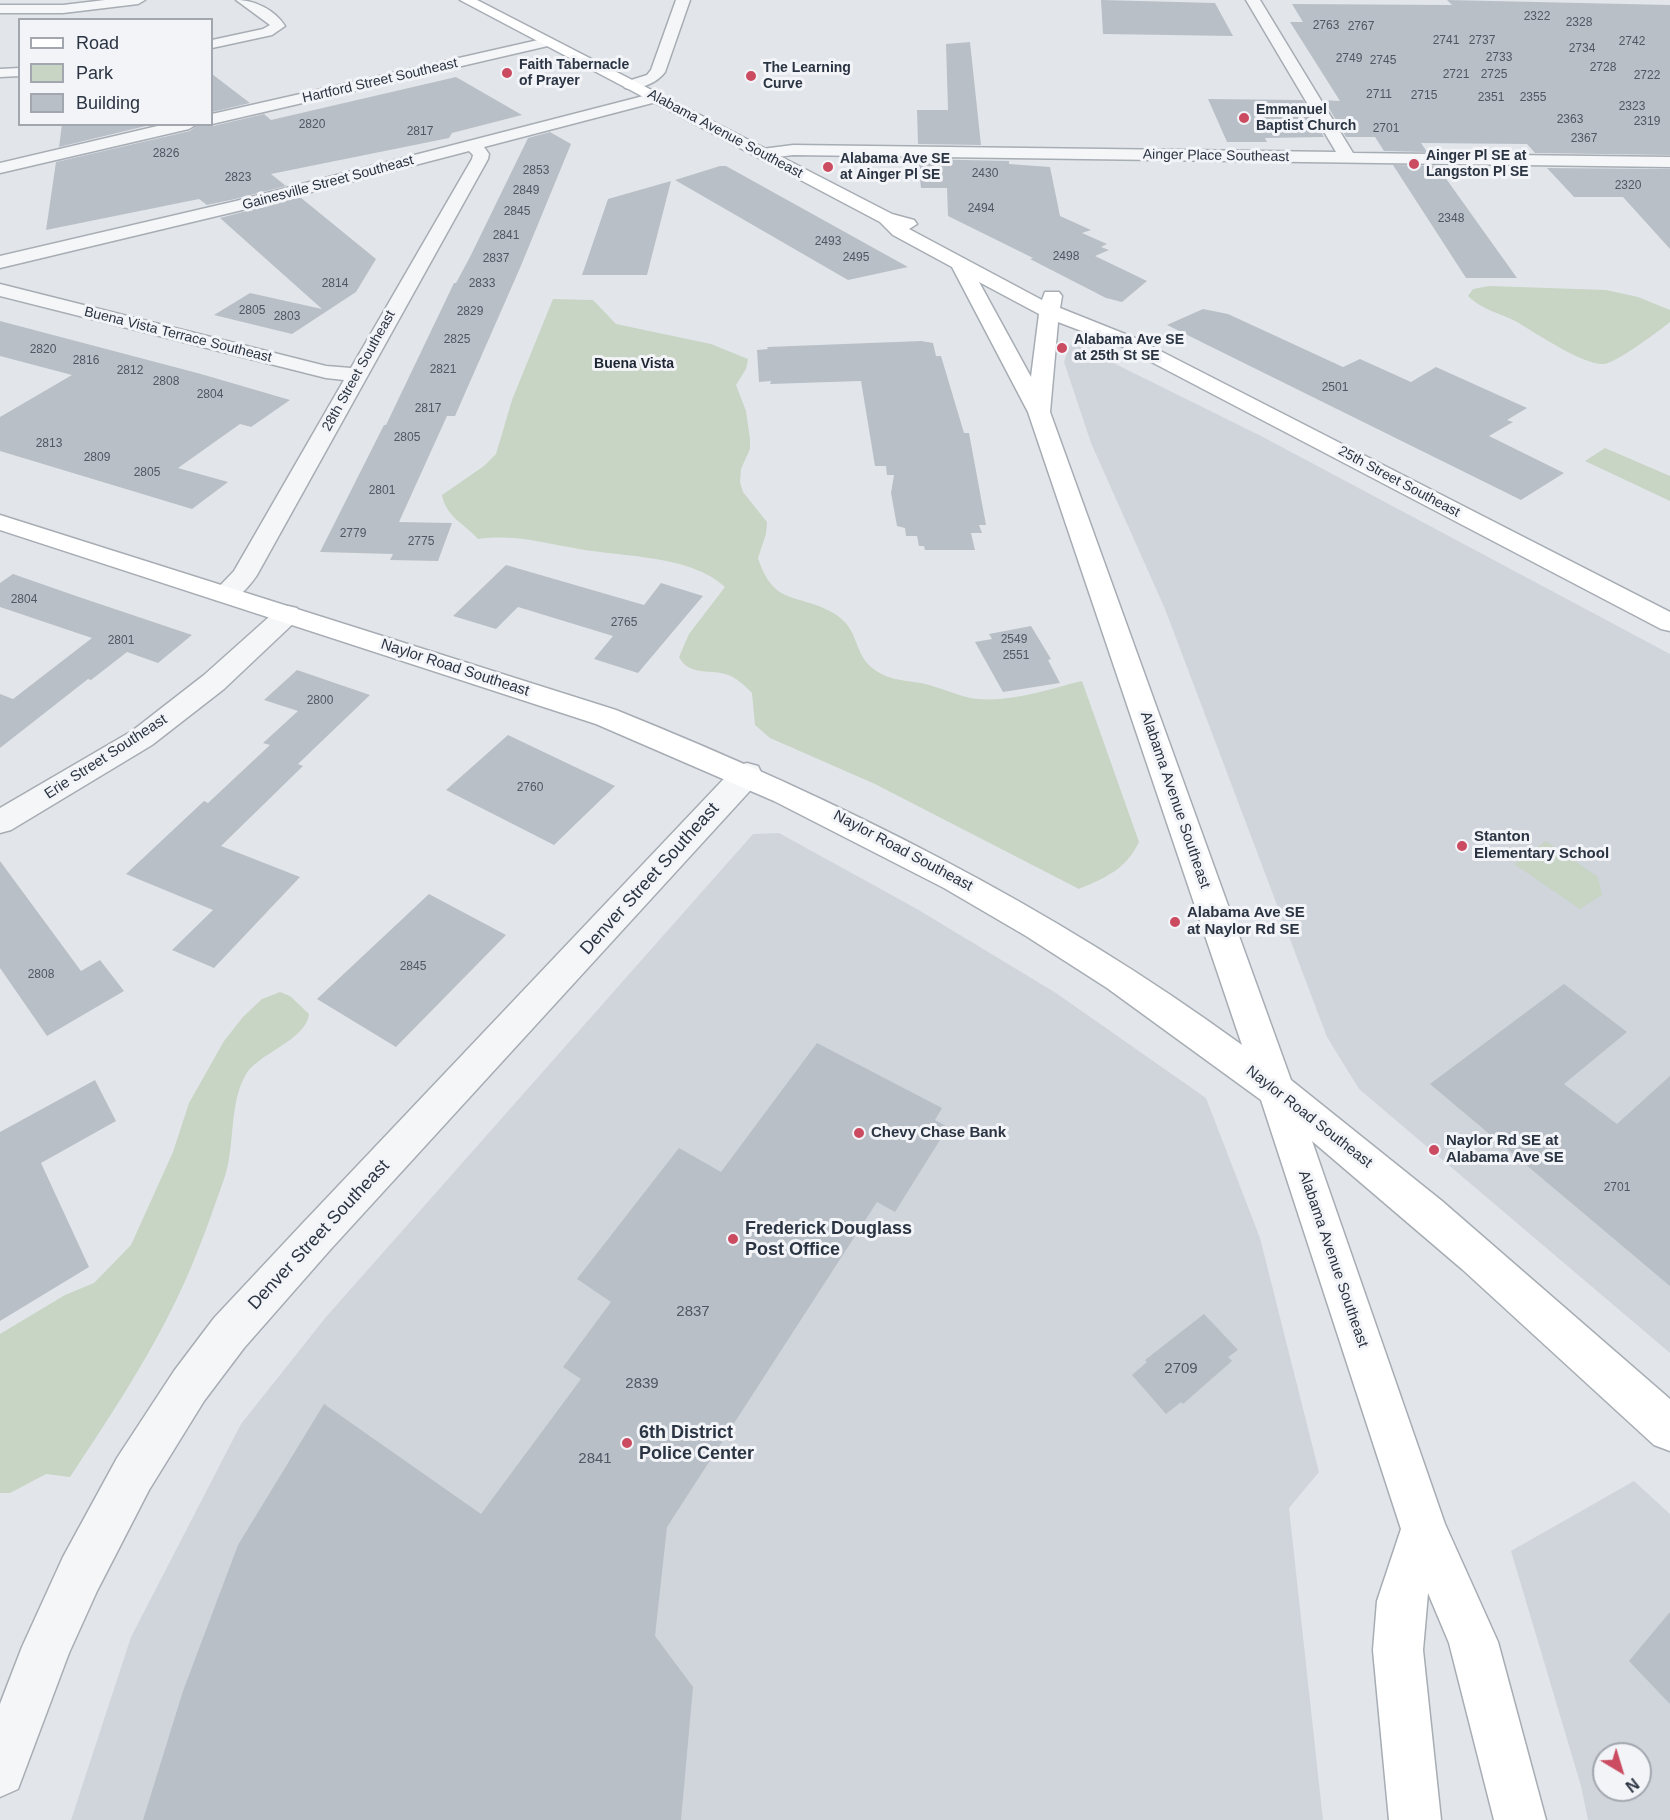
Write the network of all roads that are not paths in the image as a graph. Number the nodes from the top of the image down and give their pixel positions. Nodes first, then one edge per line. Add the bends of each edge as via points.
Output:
1 (138, 0) edge
2 (243, 0) edge
3 (467, 0) edge
4 (683, 0) edge
5 (1253, 0) edge
6 (0, 9) edge
7 (548, 42) junction
8 (213, 44) edge
9 (18, 72) edge
10 (0, 73) edge
11 (630, 85) junction
12 (655, 98) junction
13 (213, 119) edge
14 (180, 126) edge
15 (472, 145) junction
16 (762, 154) junction
17 (1347, 157) junction
18 (1670, 162) edge
19 (0, 168) edge
20 (886, 218) junction
21 (0, 262) edge
22 (959, 263) junction
23 (0, 290) edge
24 (1051, 303) junction
25 (357, 375) junction
26 (1039, 412) junction
27 (0, 522) edge
28 (225, 594) junction
29 (288, 614) junction
30 (1670, 623) edge
31 (747, 774) junction
32 (0, 822) edge
33 (1276, 1090) junction
34 (1670, 1429) edge
35 (1424, 1529) junction
36 (0, 1771) edge
37 (1415, 1820) edge
38 (1520, 1820) edge

1 - 6 street via 56,10
2 - 8 street via 278,26
3 - 7 main road, Alabama Avenue Southeast
4 - 11 street via 658,72
5 - 17 street
7 - 11 main road, Alabama Avenue Southeast
7 - 13 street, Hartford Street Southeast
9 - 10 street
11 - 12 main road, Alabama Avenue Southeast
12 - 15 street, Gainesville Street Southeast
12 - 16 main road, Alabama Avenue Southeast
14 - 19 street
15 - 21 street, Gainesville Street Southeast
15 - 25 street, 28th Street Southeast via 481,154 480,159
16 - 17 street, Ainger Place Southeast via 793,150
16 - 20 main road, Alabama Avenue Southeast
17 - 18 street, Ainger Place Southeast
20 - 22 main road, Alabama Avenue Southeast via 899,231
20 - 24 main road, Alabama Avenue Southeast via 915,226
22 - 24 main road, Alabama Avenue Southeast
22 - 26 main road, Alabama Avenue Southeast
23 - 25 street, Buena Vista Terrace Southeast via 326,372
24 - 26 main road, Alabama Avenue Southeast
24 - 30 main road, 25th Street Southeast via 1089,330 1128,342
25 - 28 street, 28th Street Southeast via 244,575
26 - 33 main road, Alabama Avenue Southeast
27 - 28 main road, Naylor Road Southeast
28 - 29 main road, Naylor Road Southeast
29 - 31 main road, Naylor Road Southeast via 606,717
29 - 32 street, Erie Street Southeast via 214,682 142,738
31 - 33 main road, Naylor Road Southeast via 869,832 998,902 1136,990
31 - 36 street, Denver Street Southeast via 308,1246 229,1333 196,1377 133,1474 80,1574 47,1647
33 - 34 main road, Naylor Road Southeast via 1378,1171
33 - 35 main road, Alabama Avenue Southeast
35 - 37 main road via 1401,1601 1398,1650
35 - 38 main road, Alabama Avenue Southeast via 1473,1642

